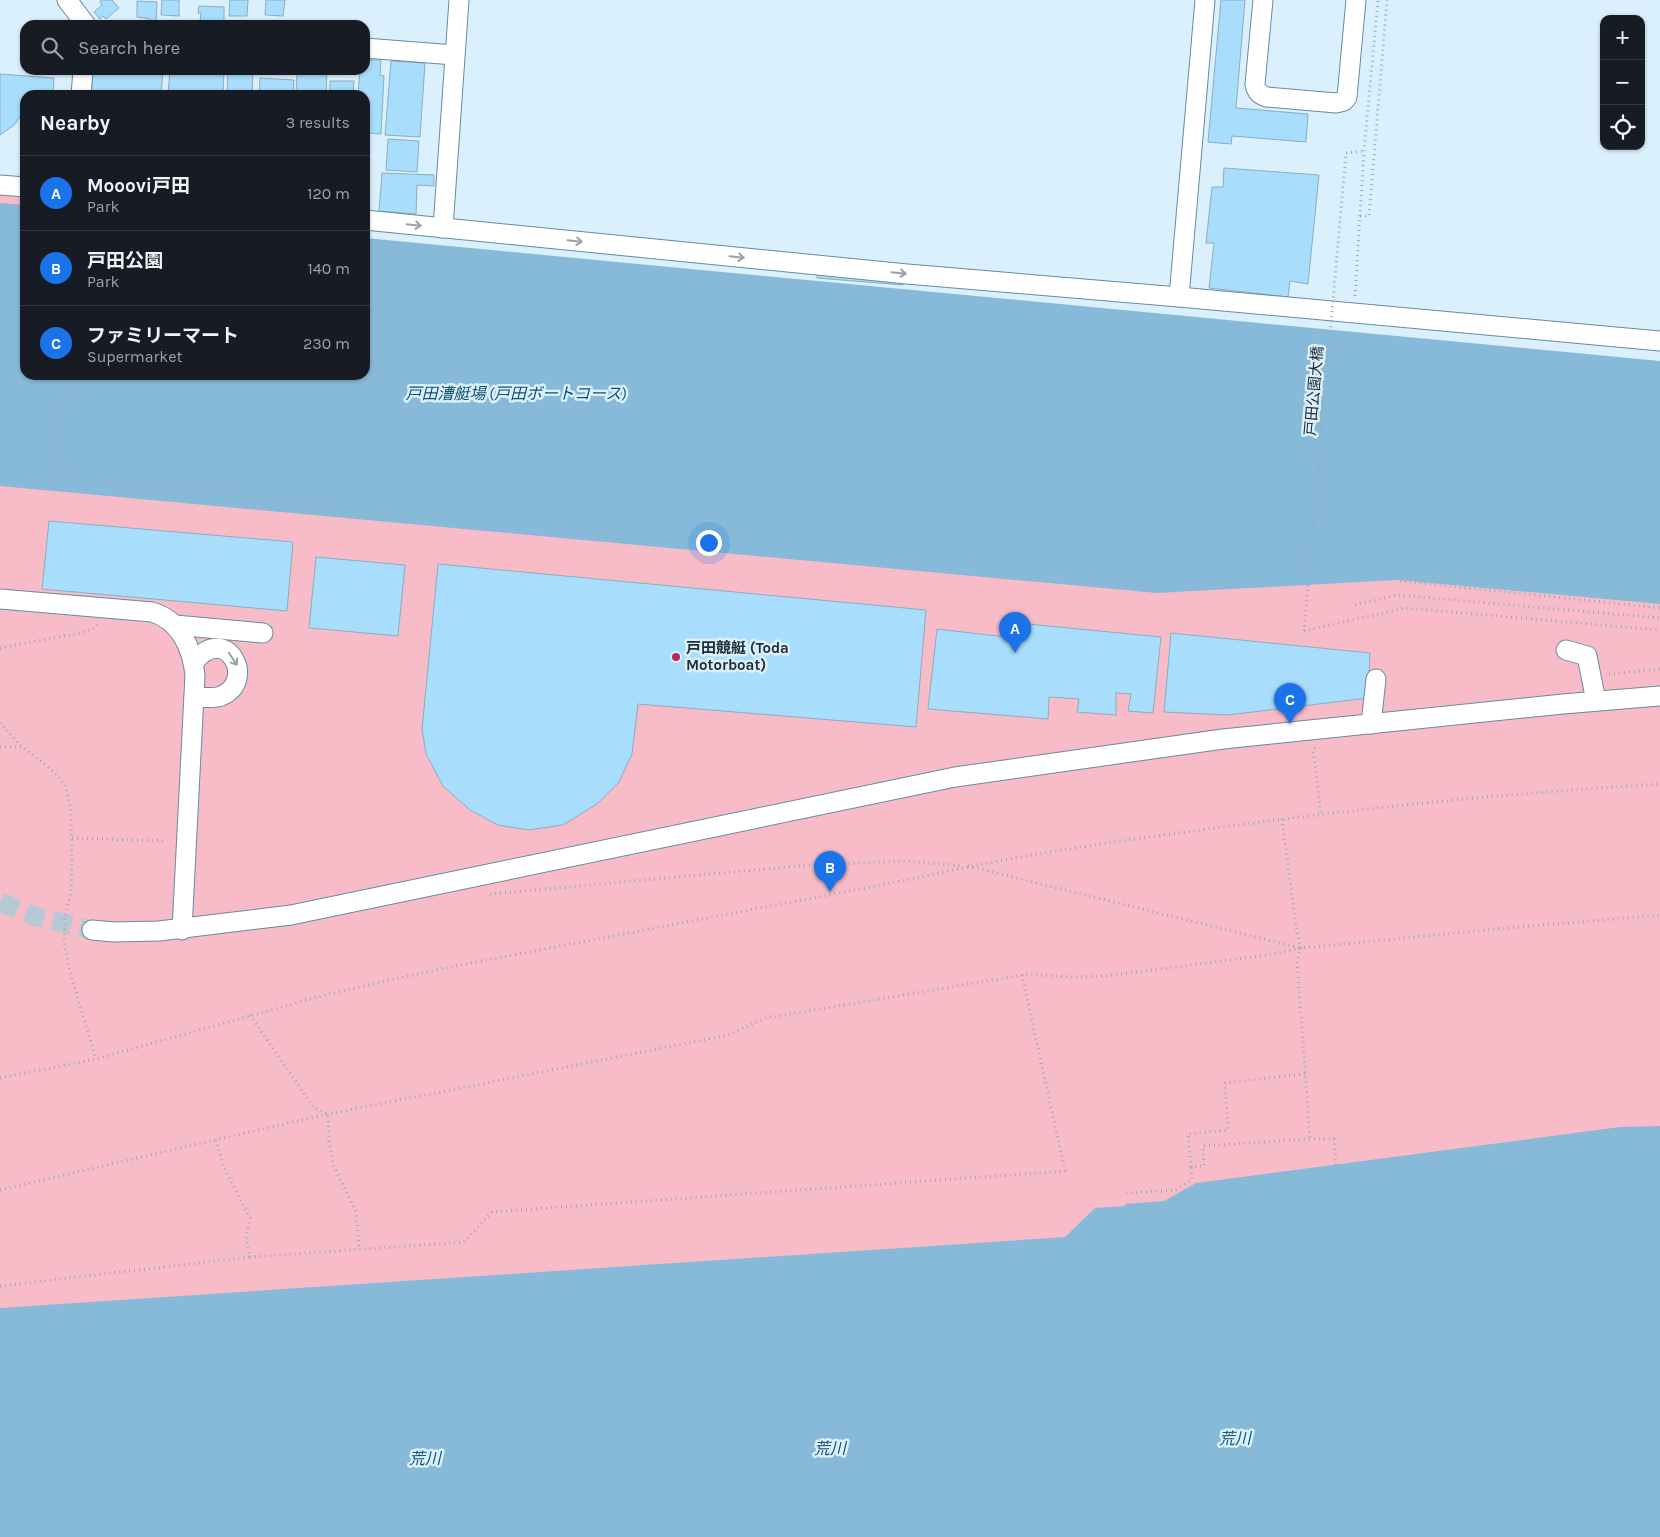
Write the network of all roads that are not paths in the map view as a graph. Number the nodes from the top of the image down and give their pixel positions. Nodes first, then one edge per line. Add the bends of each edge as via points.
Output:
1 (67, 0) edge
2 (459, 0) edge
3 (1205, 0) edge
4 (1263, 0) edge
5 (1356, 0) edge
6 (82, 20) edge
7 (370, 48) edge
8 (454, 55) junction
9 (83, 75) edge
10 (81, 90) edge
11 (0, 185) edge
12 (20, 187) edge
13 (370, 221) edge
14 (443, 228) junction
15 (1179, 297) junction
16 (1660, 341) edge
17 (0, 599) edge
18 (175, 626) junction
19 (263, 633) dead end
20 (1566, 650) dead end
21 (194, 662) junction
22 (1376, 679) dead end
23 (1660, 696) edge
24 (194, 697) junction
25 (1596, 701) junction
26 (1371, 724) junction
27 (92, 930) tunnel mouth
28 (182, 930) junction

1 - 6 street
2 - 8 street
3 - 15 street
4 - 5 street via 1258,93 1267,97 1341,103 1347,97
7 - 8 street
8 - 14 street
9 - 10 street
11 - 12 street
13 -> 14 street
14 -> 15 street
15 - 16 street
17 - 18 street via 152,612 161,614
18 - 19 street
18 - 21 street
20 - 25 street via 1587,656
21 - 24 street
21 -> 24 street via 204,652 218,648 230,654 238,667 237,678 229,691 214,698
22 - 26 street
23 - 25 street
24 - 28 street
25 - 26 street
26 - 28 street via 1223,739 955,778 291,915
27 - 28 street

